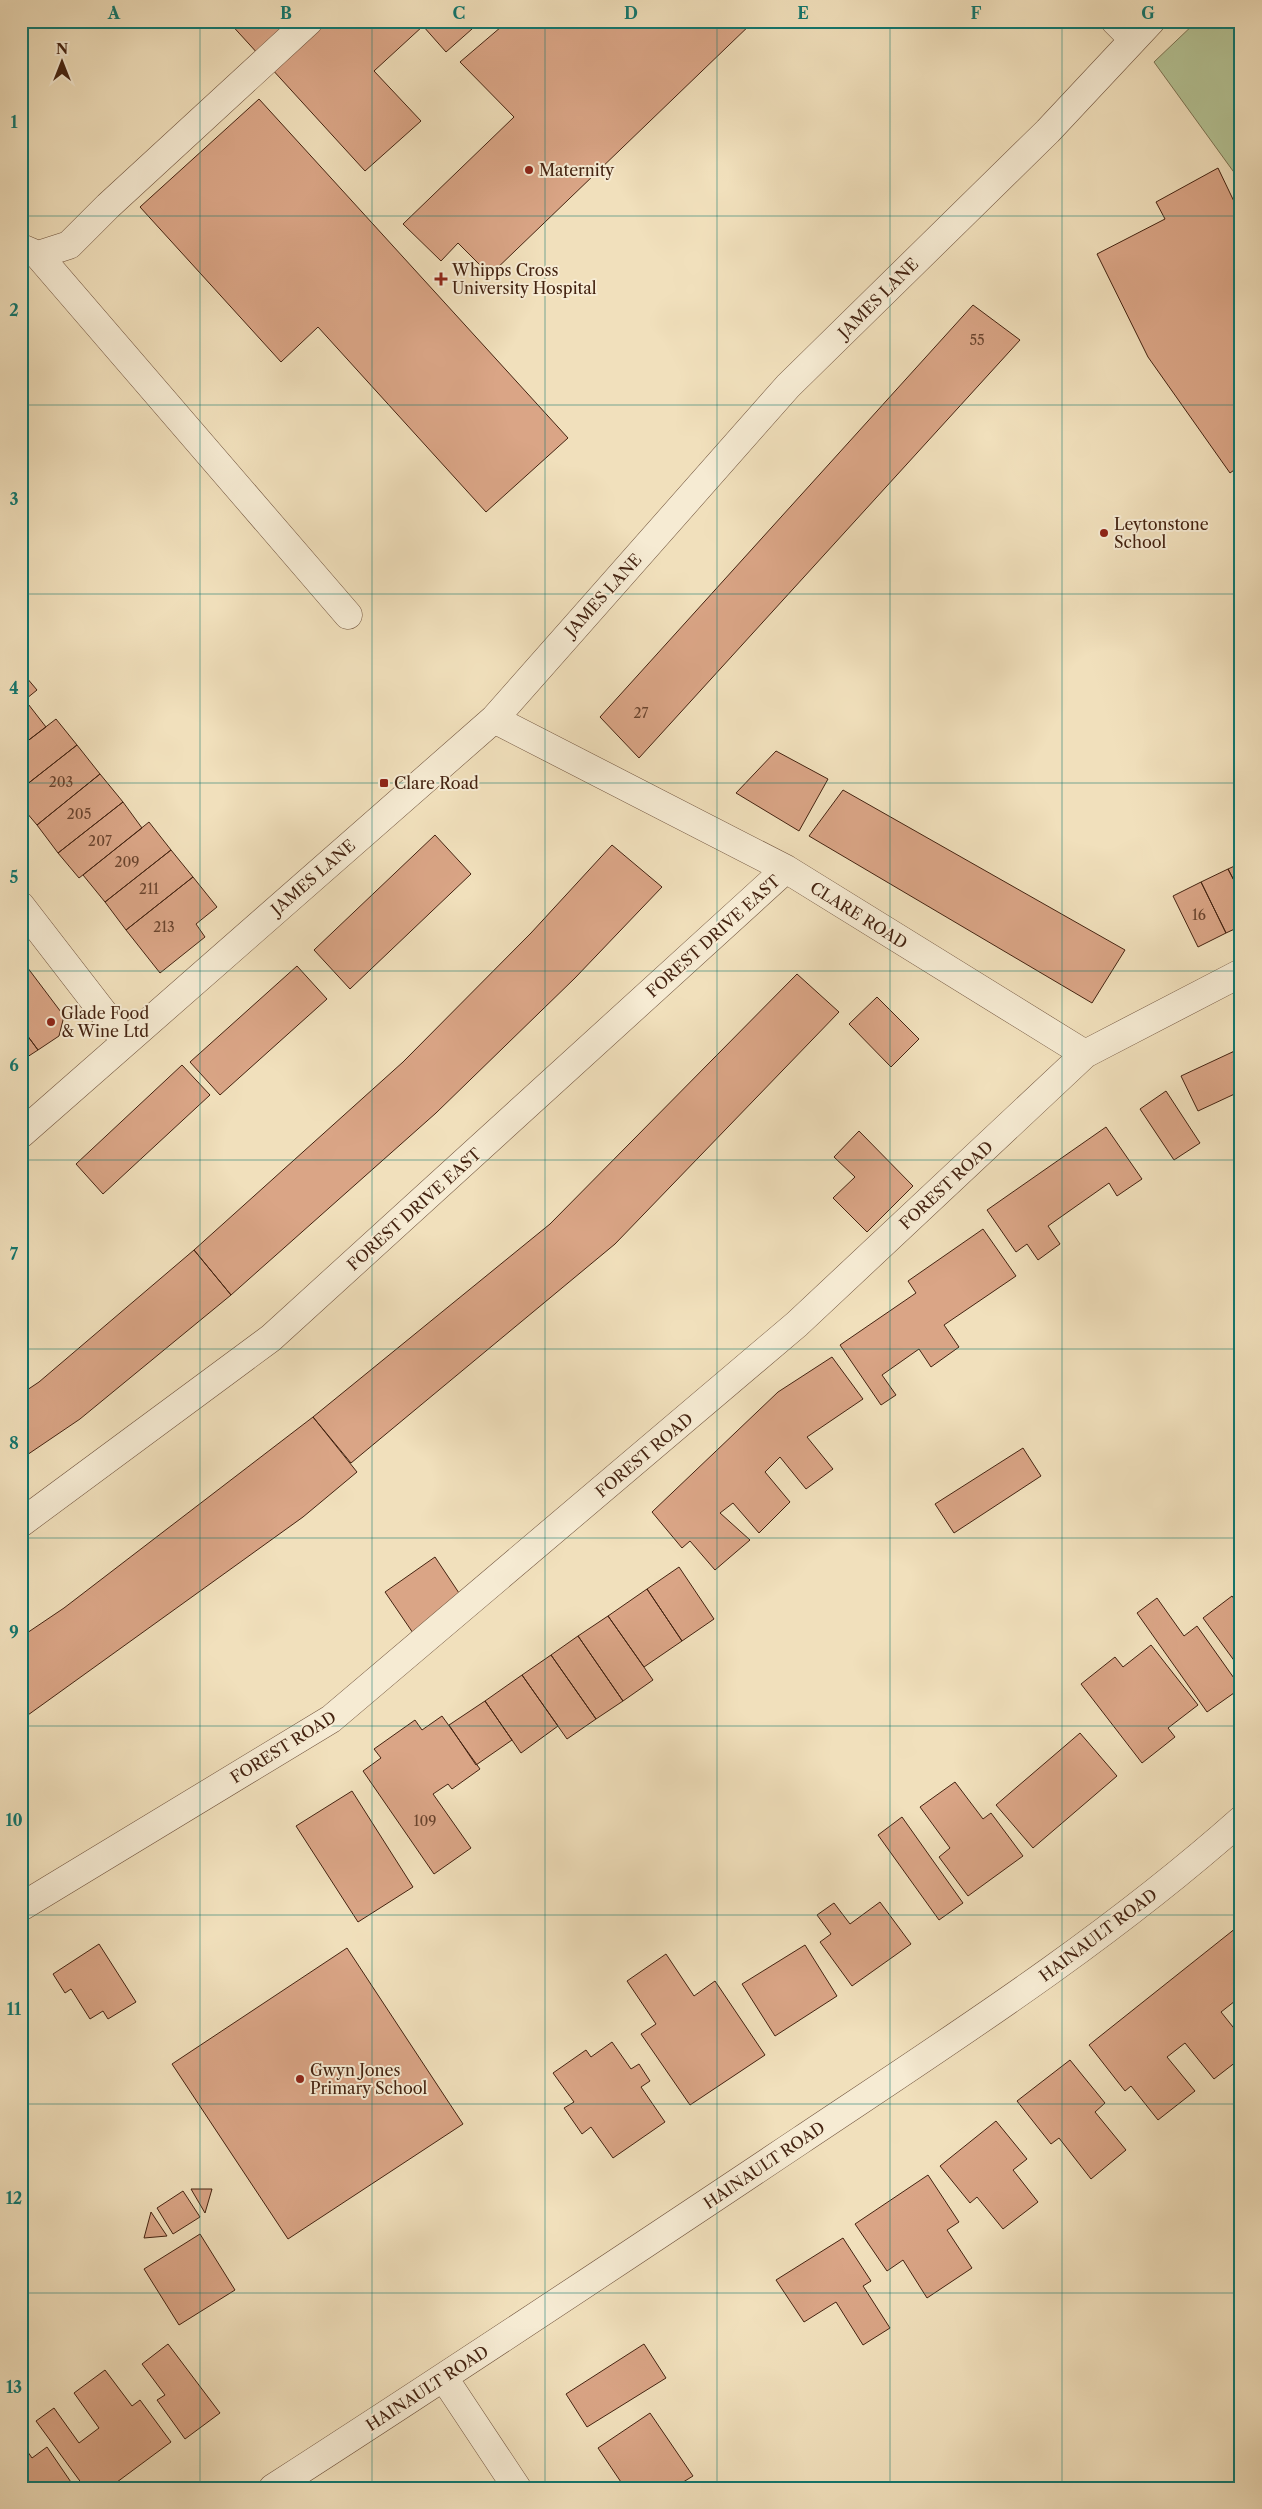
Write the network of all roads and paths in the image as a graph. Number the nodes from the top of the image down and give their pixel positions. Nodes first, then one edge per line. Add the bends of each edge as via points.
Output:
1 (309, 21) edge
2 (1133, 27) edge
3 (30, 251) edge
4 (348, 615) dead end
5 (494, 719) junction
6 (786, 869) junction
7 (21, 906) edge
8 (1241, 973) edge
9 (126, 1042) junction
10 (1085, 1054) junction
11 (21, 1134) edge
12 (21, 1523) edge
13 (1241, 1820) edge
14 (21, 1907) edge
15 (444, 2378) junction
16 (272, 2488) edge
17 (517, 2488) edge

1 - 3 street via 69,245
2 - 5 street, JAMES LANE via 1048,131 788,386
3 - 4 street
5 - 6 street, CLARE ROAD
5 - 9 street, JAMES LANE
6 - 10 street, CLARE ROAD
6 - 12 street, FOREST DRIVE EAST via 271,1338
7 - 9 street
8 - 10 street, FOREST ROAD
9 - 11 street, JAMES LANE
10 - 14 street, FOREST ROAD via 797,1324 331,1720
13 - 15 street, HAINAULT ROAD via 1116,1923 1010,2001
15 - 16 street, HAINAULT ROAD
15 - 17 street

